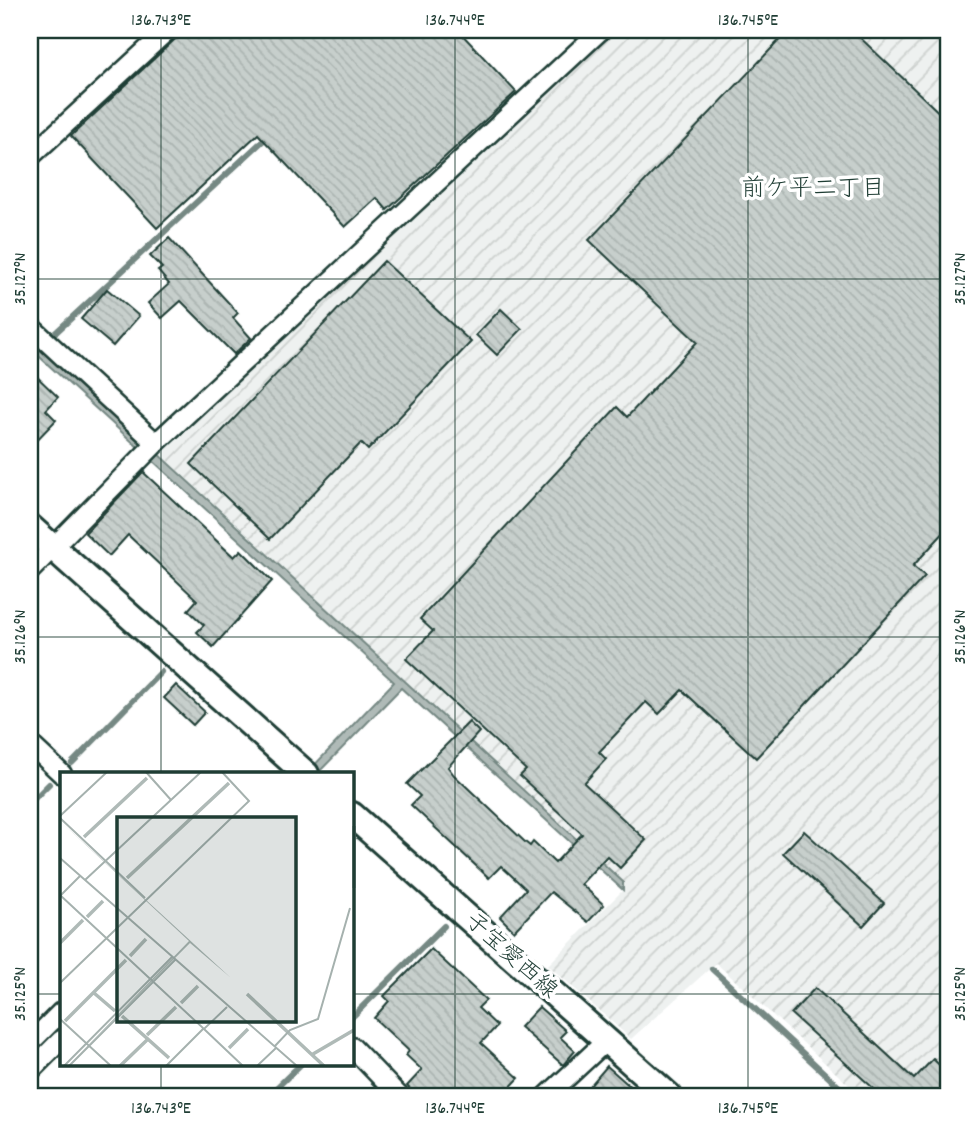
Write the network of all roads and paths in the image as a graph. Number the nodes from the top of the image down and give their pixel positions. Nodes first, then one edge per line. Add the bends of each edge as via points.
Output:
1 (168, 30) edge
2 (601, 30) edge
3 (30, 157) edge
4 (30, 326) edge
5 (150, 449) junction
6 (30, 527) edge
7 (53, 548) junction
8 (30, 571) edge
9 (30, 744) edge
10 (60, 772) edge
11 (301, 772) edge
12 (354, 818) edge
13 (60, 1013) edge
14 (60, 1041) edge
15 (604, 1042) junction
16 (30, 1043) edge
17 (354, 1049) edge
18 (30, 1071) edge
19 (399, 1096) edge
20 (547, 1096) edge
21 (669, 1096) edge

1 - 3 street
2 - 5 street
4 - 5 street
5 - 7 street
6 - 7 main road
7 - 8 street
7 - 11 main road
9 - 10 street
12 - 15 main road, 子宝愛西線
13 - 16 street
14 - 18 street
15 - 20 street
15 - 21 main road, 子宝愛西線
17 - 19 street

